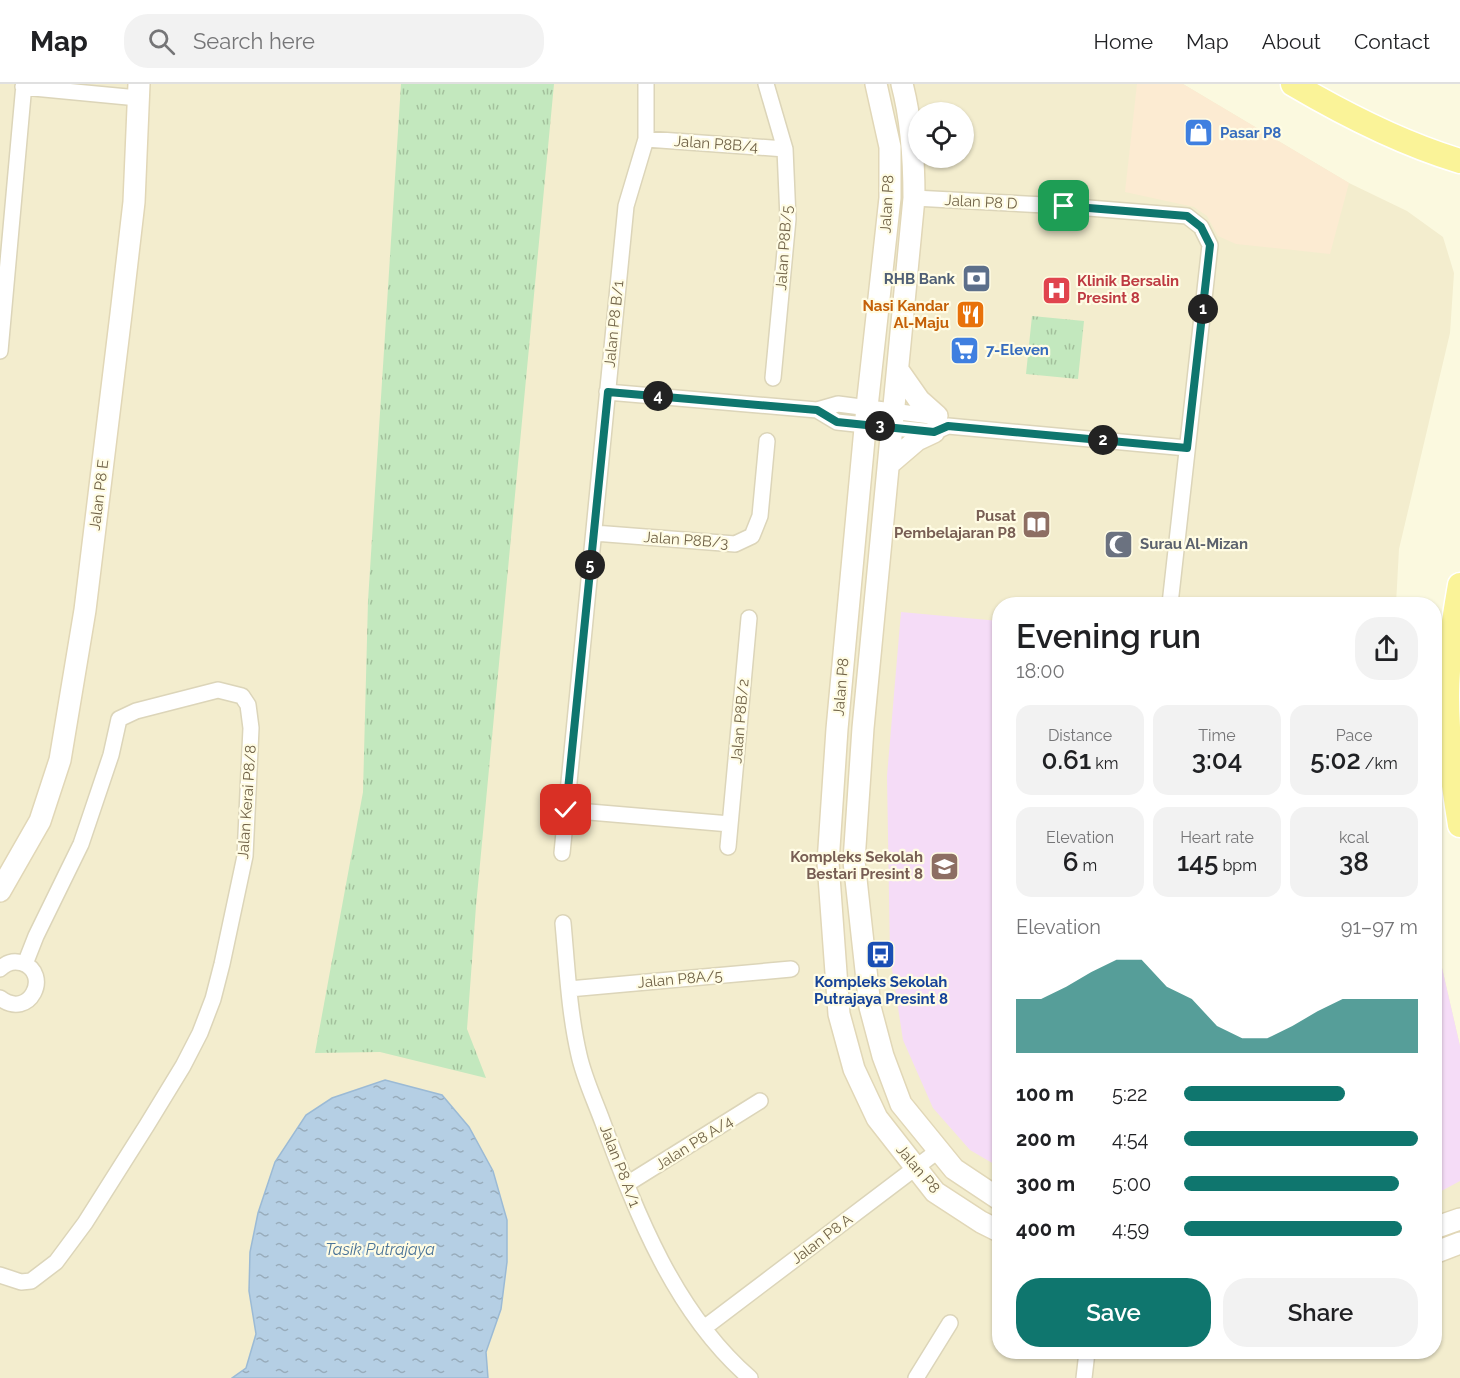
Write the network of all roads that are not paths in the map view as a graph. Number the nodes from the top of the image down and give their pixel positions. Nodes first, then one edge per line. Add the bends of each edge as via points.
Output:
1 (646, 84) edge
2 (766, 84) edge
3 (876, 84) edge
4 (902, 84) edge
5 (1293, 84) edge
6 (24, 85) edge
7 (139, 91) edge
8 (646, 139) junction
9 (785, 149) junction
10 (1429, 152) junction
11 (1460, 161) edge
12 (1460, 180) edge
13 (914, 198) junction
14 (0, 351) edge
15 (898, 370) junction
16 (773, 378) dead end
17 (608, 392) junction
18 (866, 416) junction
19 (893, 419) junction
20 (940, 425) junction
21 (767, 441) dead end
22 (1187, 448) junction
23 (889, 464) junction
24 (594, 533) junction
25 (1460, 585) edge
26 (1171, 597) edge
27 (749, 618) dead end
28 (566, 810) junction
29 (730, 824) junction
30 (1460, 825) edge
31 (728, 847) dead end
32 (562, 853) dead end
33 (0, 891) edge
34 (563, 923) dead end
35 (25, 964) junction
36 (0, 967) edge
37 (790, 969) dead end
38 (569, 989) junction
39 (0, 998) edge
40 (760, 1101) dead end
41 (939, 1150) junction
42 (916, 1168) junction
43 (627, 1184) junction
44 (992, 1194) edge
45 (1460, 1219) edge
46 (1442, 1225) edge
47 (992, 1228) edge
48 (1460, 1243) edge
49 (1442, 1249) edge
50 (0, 1275) edge
51 (950, 1323) dead end
52 (704, 1328) junction
53 (1086, 1359) edge
54 (750, 1378) edge
55 (916, 1378) edge
56 (1084, 1378) edge

1 - 8 street, Jalan P8 B/1
2 - 9 street, Jalan P8B/5
3 - 18 street, Jalan P8 via 890,147 890,198
4 - 13 street, Jalan P8 via 909,111
5 - 10 main road
6 - 7 street
6 - 14 street
7 - 33 street, Jalan P8 E via 134,202 123,303 85,610 60,760 40,821
8 - 9 street, Jalan P8B/4
8 - 17 street, Jalan P8 B/1 via 626,206
9 - 16 street, Jalan P8B/5 via 788,219
10 - 11 main road
10 - 12 main road
13 - 15 street, Jalan P8
13 - 22 street, Jalan P8 D via 1187,216 1201,227 1210,245
15 - 19 street, Jalan P8
15 - 20 street
17 - 18 street via 817,410 837,422
17 - 24 street, Jalan P8 B/1
18 - 19 street
18 - 42 street, Jalan P8 via 828,862 839,1014 854,1069 877,1118
19 - 20 street
19 - 23 street, Jalan P8
20 - 22 street
20 - 23 street
21 - 24 street, Jalan P8B/3 via 760,516 752,536 735,544
22 - 26 street, Jalan P8 D
23 - 41 street, Jalan P8 via 854,861 870,1007 883,1056 901,1104
24 - 28 street, Jalan P8 B/1
25 - 30 main road via 1447,694 1451,774
27 - 29 street, Jalan P8B/2
28 - 29 street
28 - 32 street, Jalan P8 B/1
29 - 31 street, Jalan P8B/2
34 - 38 street, Jalan P8 A/1
35 - 36 street via 8,963
35 - 39 street via 36,976 30,999 14,1005
35 - 50 street, Jalan Kerai P8/8 via 81,844 119,719 218,690 242,696 248,705 251,728 245,856 222,964 200,1033 147,1125 56,1262 31,1281
37 - 38 street, Jalan P8A/5
38 - 43 street, Jalan P8 A/1 via 579,1056
40 - 43 street, Jalan P8 A/4
41 - 42 street, Jalan P8 A
41 - 44 street, Jalan P8 via 954,1169
42 - 47 street, Jalan P8 via 935,1192
42 - 52 street, Jalan P8 A
43 - 52 street, Jalan P8 A/1 via 646,1230 688,1309
45 - 46 street
48 - 49 street
51 - 55 street
52 - 54 street, Jalan P8 A/1
53 - 56 street

